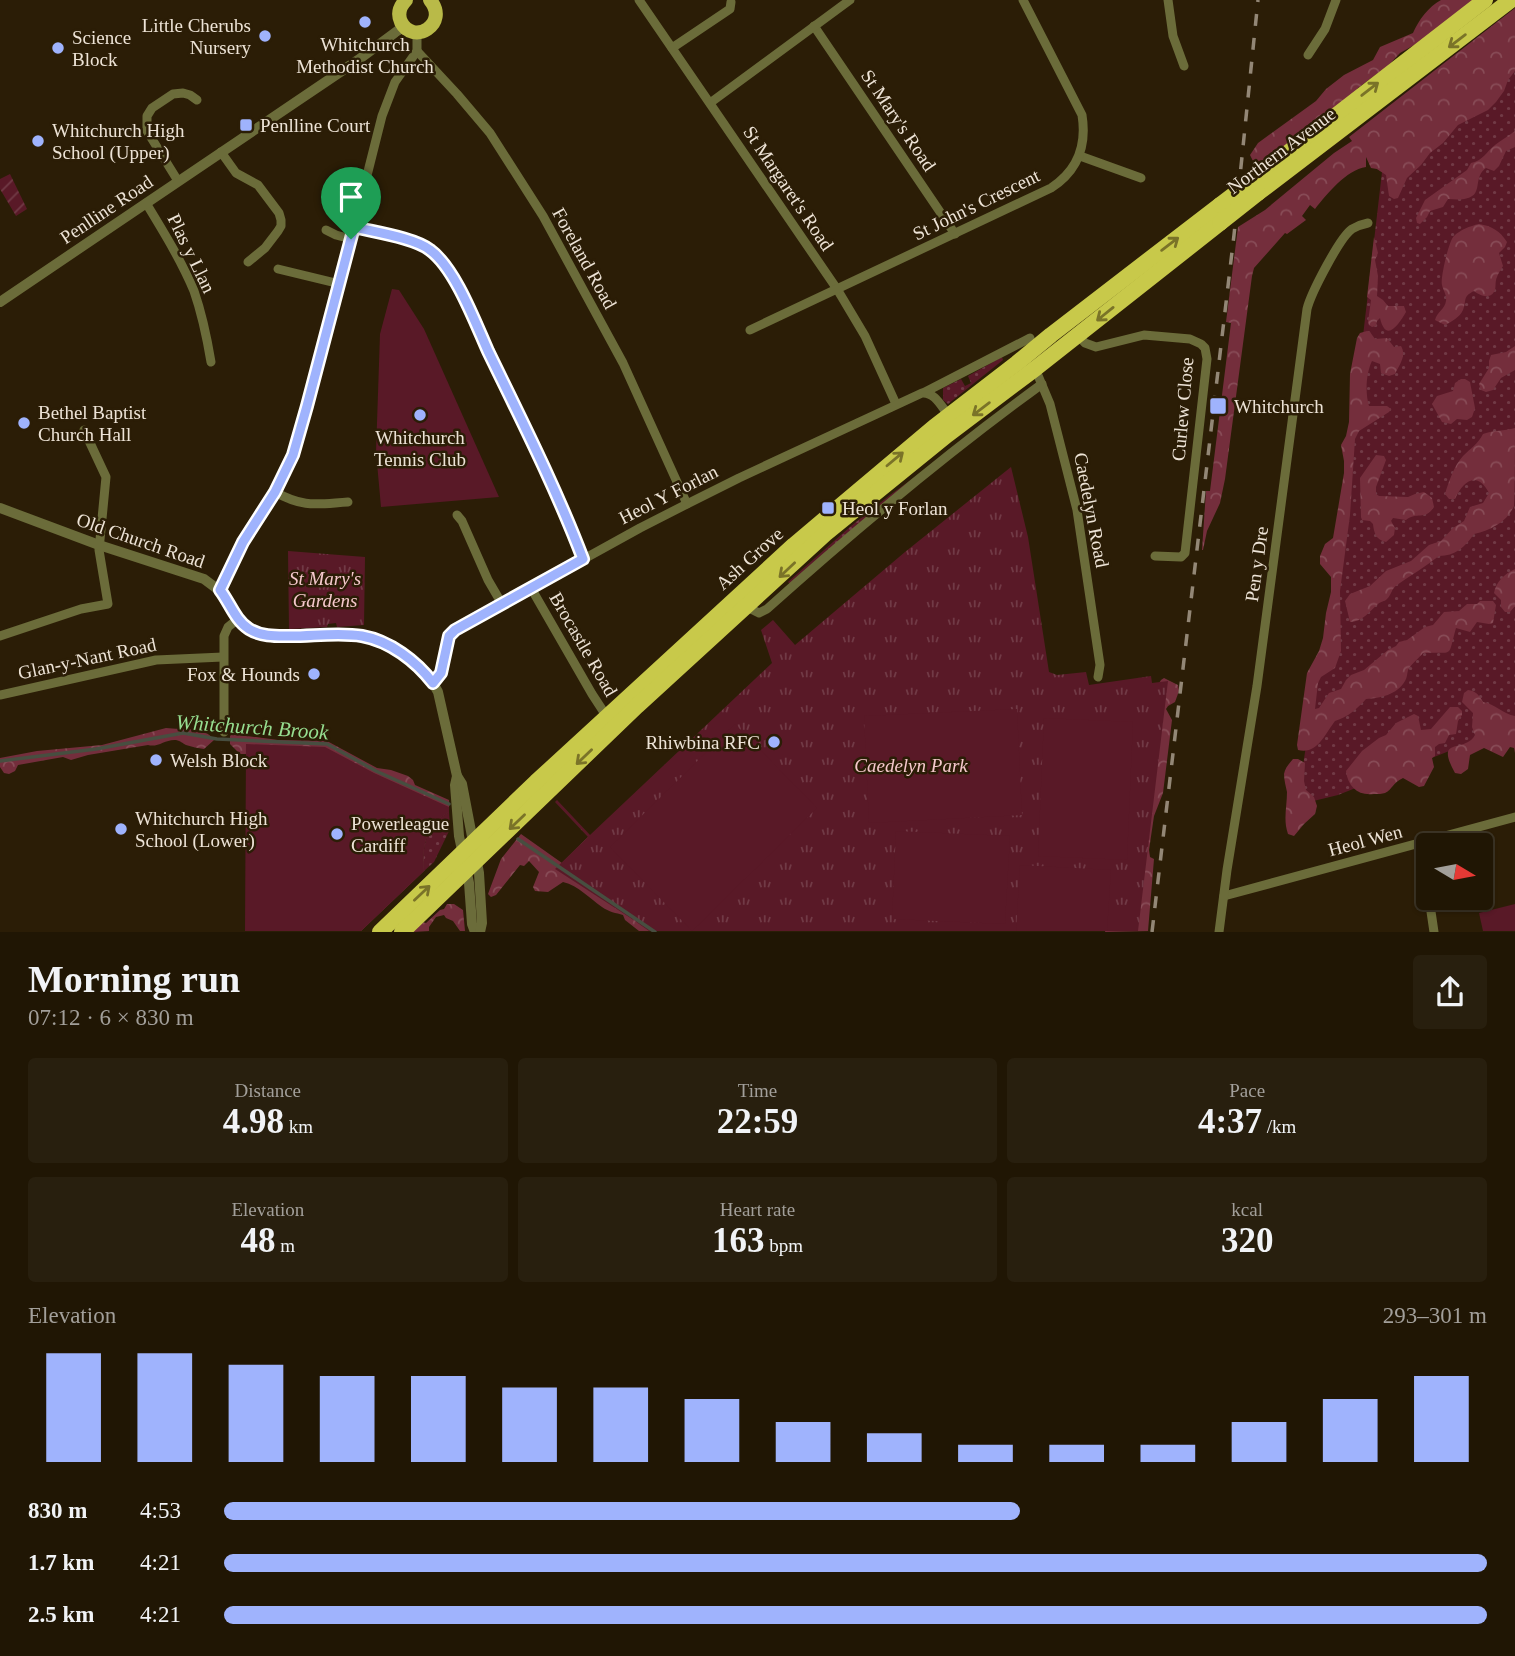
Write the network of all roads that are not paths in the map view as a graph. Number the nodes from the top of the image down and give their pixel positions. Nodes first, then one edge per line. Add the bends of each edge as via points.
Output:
1 (639, 0) edge
2 (850, 0) edge
3 (1023, 0) edge
4 (1168, 0) edge
5 (1336, 0) edge
6 (1485, 0) edge
7 (1511, 0) edge
8 (402, 1) edge
9 (434, 1) edge
10 (731, 2) dead end
11 (814, 26) junction
12 (411, 29) junction
13 (672, 48) junction
14 (417, 51) junction
15 (1308, 55) dead end
16 (1184, 66) dead end
17 (197, 100) dead end
18 (710, 103) junction
19 (221, 152) junction
20 (1080, 156) junction
21 (1141, 178) dead end
22 (178, 181) junction
23 (146, 203) junction
24 (1368, 223) dead end
25 (354, 227) junction
26 (326, 230) dead end
27 (955, 234) junction
28 (351, 239) junction
29 (248, 262) dead end
30 (278, 269) dead end
31 (340, 284) junction
32 (837, 289) junction
33 (0, 302) edge
34 (1073, 328) junction
35 (750, 330) dead end
36 (1030, 338) dead end
37 (211, 362) dead end
38 (1031, 362) junction
39 (1042, 384) junction
40 (925, 392) junction
41 (896, 404) junction
42 (949, 416) junction
43 (84, 430) dead end
44 (275, 492) junction
45 (348, 502) dead end
46 (687, 503) junction
47 (0, 508) edge
48 (457, 515) dead end
49 (99, 545) junction
50 (1155, 556) dead end
51 (583, 559) junction
52 (531, 588) junction
53 (220, 590) junction
54 (502, 604) junction
55 (748, 604) junction
56 (238, 619) junction
57 (0, 636) edge
58 (223, 657) junction
59 (1098, 677) dead end
60 (433, 683) junction
61 (0, 695) edge
62 (607, 717) junction
63 (225, 732) dead end
64 (1515, 817) edge
65 (1457, 833) edge
66 (1416, 844) edge
67 (470, 857) junction
68 (1224, 896) junction
69 (1430, 910) edge
70 (380, 932) edge
71 (402, 932) edge
72 (477, 932) edge
73 (1219, 932) edge
74 (1433, 932) edge

1 - 13 street, St Margaret's Road
2 - 11 street
3 - 20 street via 1082,115
4 - 16 street via 1173,36
5 - 15 street
34 -> 6 highway, Northern Avenue, bridge via 1220,205
7 -> 34 highway, Northern Avenue, bridge via 1220,223
8 - 12 main road via 400,16
9 - 12 main road via 435,21 427,30
10 - 13 street via 730,9
11 - 18 street
11 - 27 street, St Mary's Road
12 - 14 street
12 - 19 street, Penlline Road
13 - 18 street, St Margaret's Road
14 - 25 street via 387,101
14 - 46 street, Foreland Road via 490,133 543,216 623,363
17 - 22 street via 173,94 148,112 147,131
18 - 32 street, St Margaret's Road
19 - 22 street, Penlline Road
19 - 29 street via 236,173 258,185 281,220 265,248
20 - 21 street
20 - 27 street, St John's Crescent via 1051,188
22 - 23 street, Penlline Road
23 - 33 street, Penlline Road
23 - 37 street, Plas y Llan via 195,294
24 - 68 street, Pen y Dre via 1346,234 1307,309
25 - 28 street
25 - 51 street via 423,245 444,265 487,347
26 - 28 street
27 - 32 street, St John's Crescent
28 - 31 street
30 - 31 street
31 - 44 street via 300,433
32 - 35 street, St John's Crescent
32 - 41 street, St Margaret's Road
34 - 38 highway, Ash Grove
34 - 50 street, Curlew Close via 1085,343 1094,346 1151,335 1196,341 1205,348 1185,553 1181,557
36 - 40 street, Heol Y Forlan
38 - 39 street, Caedelyn Road
38 - 42 highway, Ash Grove
38 -> 55 highway, Ash Grove
39 - 55 street, Ash Grove via 913,483 767,609 759,613
39 - 59 street, Caedelyn Road via 1079,519
40 - 41 street, Heol Y Forlan
40 - 42 street via 933,395
41 - 46 street, Heol Y Forlan
62 -> 42 highway, Ash Grove via 794,545
43 - 49 street via 106,477
44 - 45 street via 306,504
44 - 53 street
46 - 51 street, Heol Y Forlan
47 - 49 street, Old Church Road
48 - 54 street
49 - 53 street, Old Church Road via 201,578
49 - 57 street via 108,604
51 - 52 street, Heol Y Forlan
52 - 54 street, Heol Y Forlan
52 - 62 street, Brocastle Road
53 - 56 street, Old Church Road
54 - 60 street, Heol Y Forlan via 451,634 441,673
55 -> 67 highway, Ash Grove
56 - 58 street via 223,636
56 - 60 street via 252,631 269,635 372,639 411,660
58 - 61 street, Glan-y-Nant Road via 156,660
58 - 63 street
60 - 67 street via 457,776 459,836
62 - 67 highway, Ash Grove via 536,782
64 - 65 street, Heol Wen
66 - 68 street, Heol Wen
70 -> 67 highway
67 - 71 highway
67 - 72 street via 480,873 482,923
68 - 73 street, Pen y Dre
69 - 74 street

